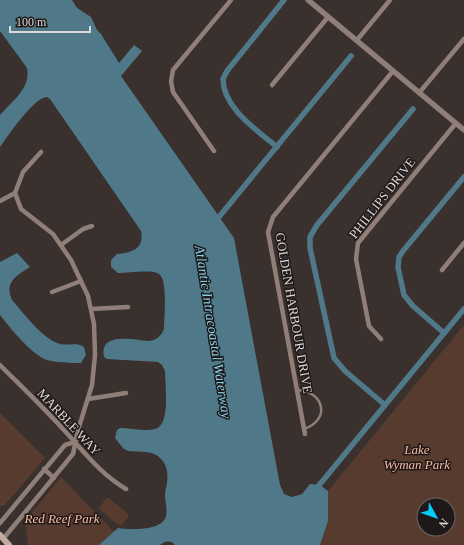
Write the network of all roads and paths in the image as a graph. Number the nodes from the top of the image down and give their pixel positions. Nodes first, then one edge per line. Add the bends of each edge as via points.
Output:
1 (231, 0) edge
2 (308, 0) edge
3 (390, 0) edge
4 (328, 17) junction
5 (464, 39) edge
6 (357, 40) junction
7 (393, 71) junction
8 (272, 85) dead end
9 (419, 93) junction
10 (456, 123) junction
11 (464, 130) edge
12 (214, 151) dead end
13 (41, 152) dead end
14 (15, 193) junction
15 (0, 201) edge
16 (92, 226) dead end
17 (464, 243) edge
18 (61, 244) junction
19 (442, 270) dead end
20 (81, 280) junction
21 (52, 292) dead end
22 (128, 307) dead end
23 (91, 310) junction
24 (381, 339) dead end
25 (0, 365) edge
26 (296, 390) junction
27 (126, 393) dead end
28 (88, 399) junction
29 (304, 431) joint
30 (75, 442) junction
31 (44, 469) junction
32 (54, 478) junction
33 (126, 489) dead end
34 (0, 523) edge
35 (2, 537) edge
36 (9, 545) edge

1 - 12 street via 176,66 171,76 173,92
2 - 4 street
3 - 6 street
4 - 6 street
4 - 8 street
5 - 9 street
6 - 7 street
7 - 9 street
7 - 26 street, GOLDEN HARBOUR DRIVE via 273,217 268,227
9 - 10 street
10 - 11 street
10 - 24 street, PHILLIPS DRIVE via 356,248 369,326
13 - 14 street via 23,172
14 - 15 street
14 - 18 street via 22,209 49,230
16 - 18 street
17 - 19 street
18 - 20 street
20 - 21 street
20 - 23 street
22 - 23 street
23 - 28 street via 95,355
25 - 30 street, MARBLE WAY
26 - 29 street, GOLDEN HARBOUR DRIVE
26 - 29 lane via 312,395 322,408 320,418
27 - 28 street
28 - 30 street
30 - 31 street via 65,445
30 - 32 street via 73,454
30 - 33 street, MARBLE WAY via 102,472
31 - 32 street
31 - 34 street
32 - 35 street
35 - 36 main road

